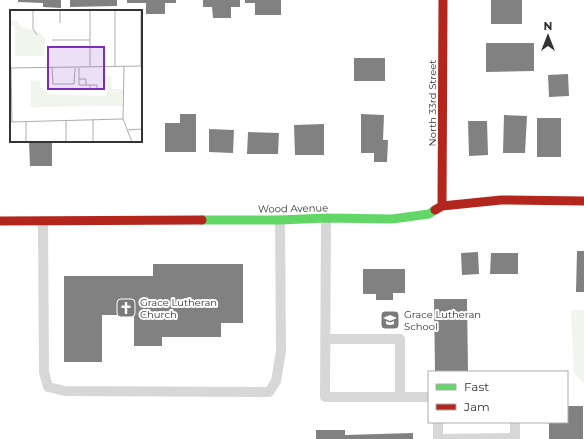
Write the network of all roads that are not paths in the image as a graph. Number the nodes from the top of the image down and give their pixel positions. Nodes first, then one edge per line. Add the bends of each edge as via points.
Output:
1 (443, 0) edge
2 (584, 201) edge
3 (442, 206) junction
4 (326, 218) junction
5 (280, 220) junction
6 (0, 221) edge
7 (43, 221) junction
8 (325, 339) junction
9 (400, 397) junction
10 (428, 397) edge
11 (438, 423) edge
12 (515, 423) edge

1 - 3 street, North 33rd Street
2 - 3 street, Wood Avenue via 501,200
3 - 4 street, Wood Avenue via 429,214 392,219
4 - 5 street, Wood Avenue
4 - 8 lane
5 - 7 street, Wood Avenue
5 - 7 lane via 280,351 276,381 269,392 65,391 48,387 44,372
6 - 7 street, Wood Avenue
8 - 9 lane via 325,397
8 - 9 lane via 400,339
9 - 10 lane
11 - 12 lane via 438,439 446,439 515,438

